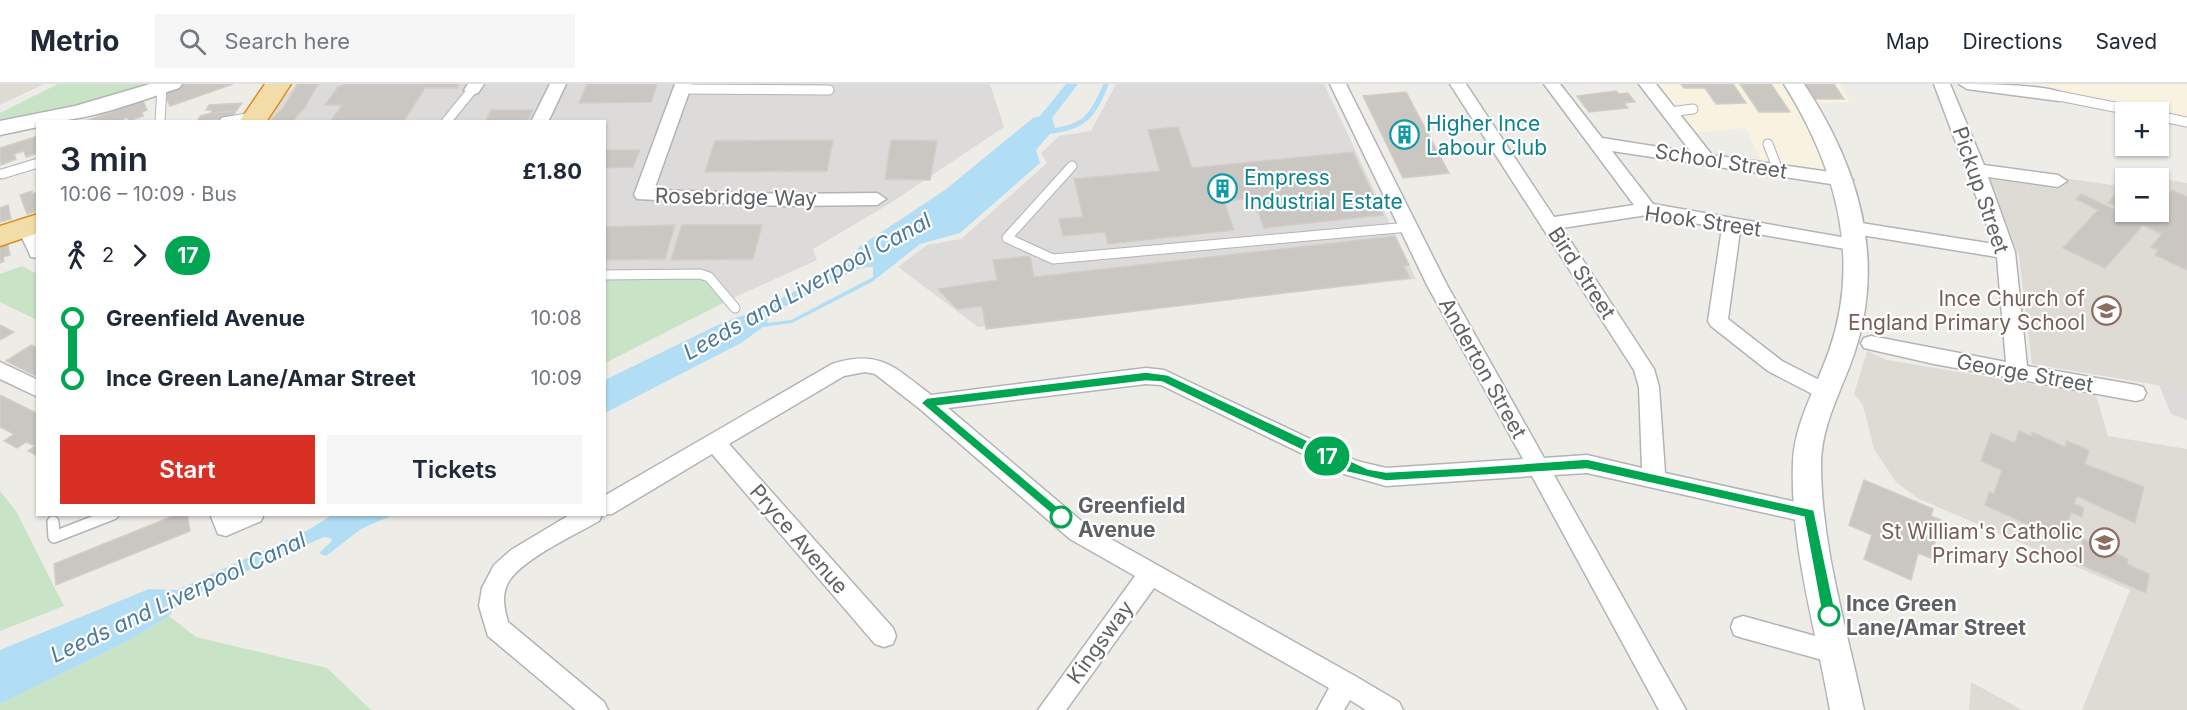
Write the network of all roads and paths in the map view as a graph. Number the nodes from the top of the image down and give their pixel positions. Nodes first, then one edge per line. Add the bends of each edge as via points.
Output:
1 (278, 84) edge
2 (558, 84) edge
3 (1338, 84) edge
4 (1458, 84) edge
5 (1552, 84) edge
6 (1647, 84) edge
7 (1794, 84) edge
8 (1942, 84) edge
9 (1967, 84) edge
10 (167, 86) edge
11 (682, 86) edge
12 (725, 86) edge
13 (474, 87) edge
14 (829, 90) dead end
15 (2059, 96) joint
16 (2115, 107) edge
17 (1693, 109) dead end
18 (1670, 112) junction
19 (2169, 118) edge
20 (254, 119) edge
21 (41, 120) edge
22 (160, 120) edge
23 (448, 120) edge
24 (540, 120) edge
25 (36, 121) edge
26 (2187, 122) edge
27 (0, 128) edge
28 (1597, 143) junction
29 (1768, 144) dead end
30 (1706, 159) junction
31 (36, 164) edge
32 (1072, 166) dead end
33 (1778, 170) junction
34 (1977, 170) junction
35 (2, 174) dead end
36 (1844, 180) junction
37 (2058, 181) dead end
38 (877, 198) dead end
39 (1647, 209) junction
40 (1550, 224) junction
41 (1732, 224) junction
42 (1408, 227) junction
43 (1856, 236) junction
44 (2006, 252) junction
45 (606, 275) edge
46 (735, 308) dead end
47 (1871, 343) dead end
48 (0, 370) edge
49 (2017, 371) junction
50 (36, 388) edge
51 (1826, 393) junction
52 (2136, 393) dead end
53 (927, 403) junction
54 (714, 442) junction
55 (1538, 467) junction
56 (1654, 479) junction
57 (606, 506) edge
58 (1810, 513) junction
59 (108, 516) edge
60 (245, 516) edge
61 (588, 516) edge
62 (224, 521) edge
63 (53, 522) dead end
64 (1150, 575) junction
65 (1743, 627) dead end
66 (884, 636) dead end
67 (1837, 653) junction
68 (1346, 684) junction
69 (595, 710) edge
70 (1051, 710) edge
71 (1330, 710) edge
72 (1390, 710) edge
73 (1673, 710) edge
74 (1847, 710) edge

1 - 20 highway
2 - 24 street
3 - 42 street, Anderton Street
4 - 40 street, Bird Street
5 - 28 street
6 - 18 street
7 - 36 street via 1831,144
8 - 34 street, Pickup Street
9 - 15 street
10 - 21 street
10 - 22 lane
11 - 12 lane
11 - 38 street, Rosebridge Way via 643,195 784,200
12 - 14 lane
13 - 23 lane
15 - 16 lane
17 - 18 lane
18 - 30 street
19 - 26 lane
25 - 27 street
28 - 30 street, School Street
28 - 39 street
29 - 33 lane
30 - 33 street, School Street
31 - 35 lane
32 - 42 lane via 1007,238 1053,259
33 - 36 street, School Street
34 - 37 street
34 - 44 street, Pickup Street
36 - 43 street
39 - 40 street, Hook Street
39 - 41 street, Hook Street
40 - 56 street, Bird Street via 1644,369 1649,387
41 - 43 street, Hook Street
41 - 51 street via 1718,321 1775,366
42 - 55 street, Anderton Street
43 - 44 street, Hook Street
43 - 51 street via 1856,290 1846,338
44 - 49 street, Pickup Street
45 - 46 lane via 700,274 709,277
47 - 49 street, George Street via 1913,347
48 - 50 street
49 - 52 street, George Street
51 - 58 street via 1807,461
53 - 54 street via 882,369 854,365 838,369
53 - 55 street via 1146,376 1164,378 1368,474 1386,477
53 - 64 street via 1078,532
54 - 57 street
54 - 66 street, Pryce Avenue
55 - 56 street via 1587,464
55 - 73 street, Anderton Street
56 - 58 street
58 - 67 street
59 - 63 lane via 54,537
60 - 62 street
61 - 69 street via 519,557 502,573 491,606 496,628
64 - 68 street
64 - 70 street, Kingsway
65 - 67 street
67 - 74 street
68 - 71 street
68 - 72 street

